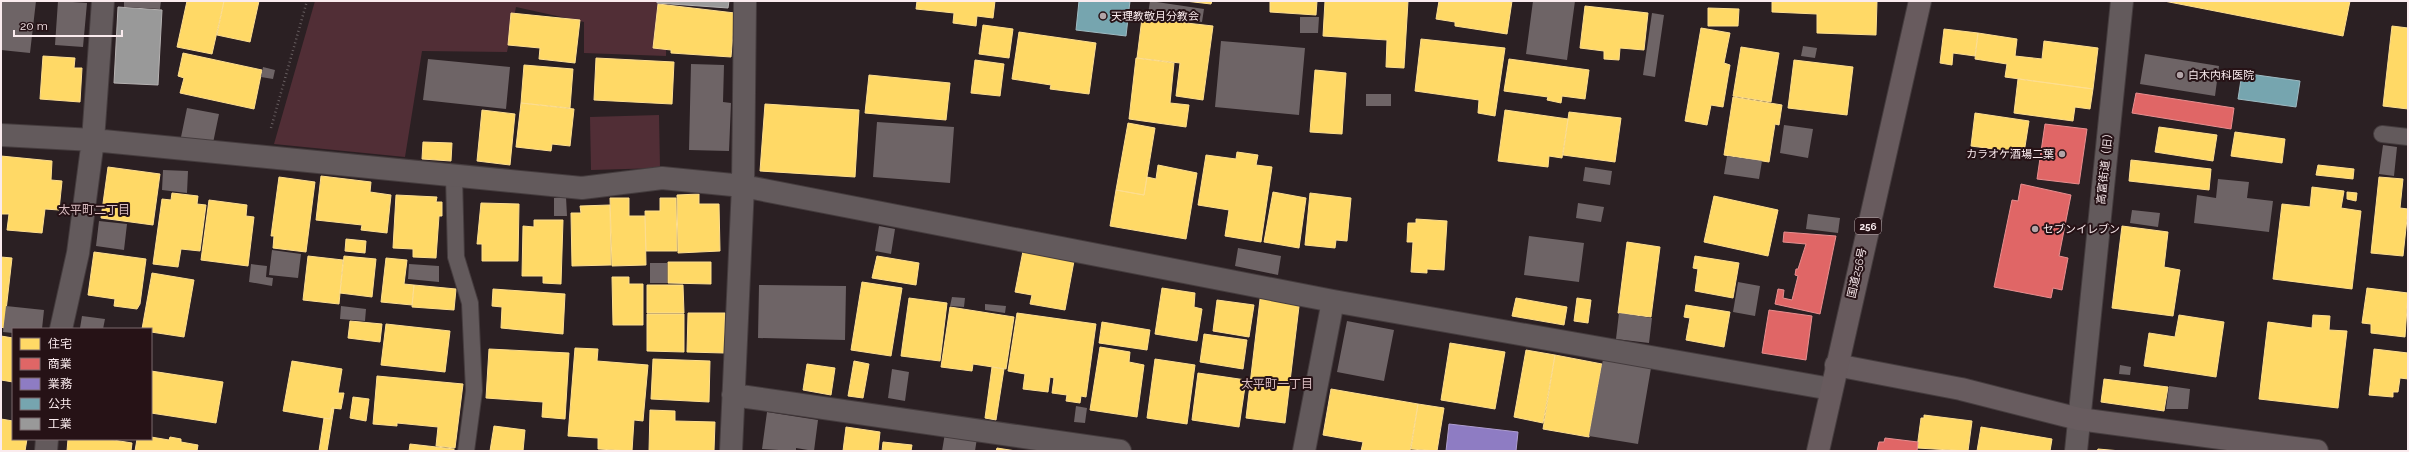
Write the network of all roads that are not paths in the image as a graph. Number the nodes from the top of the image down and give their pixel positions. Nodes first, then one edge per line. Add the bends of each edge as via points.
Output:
1 (103, 1) edge
2 (745, 1) edge
3 (1920, 1) edge
4 (2122, 1) edge
5 (2382, 134) dead end
6 (1, 135) edge
7 (2408, 137) edge
8 (93, 140) junction
9 (454, 176) junction
10 (743, 186) junction
11 (1333, 302) junction
12 (60, 328) edge
13 (1836, 365) junction
14 (1831, 389) junction
15 (734, 395) junction
16 (2079, 419) junction
17 (48, 440) edge
18 (46, 451) edge
19 (466, 451) edge
20 (731, 451) edge
21 (1120, 451) edge
22 (1304, 451) edge
23 (1818, 451) edge
24 (2076, 451) edge
25 (2317, 451) edge

1 - 8 street
2 - 10 street
3 - 13 highway, 国道256号 / 256
4 - 16 street, 高富街道（旧）
5 - 7 lane
6 - 8 street
8 - 9 street
8 - 12 street via 78,252
9 - 10 street via 582,188 662,178
9 - 19 lane via 456,257 470,303 474,391
10 - 11 street
10 - 15 street
11 - 14 street
11 - 22 street
13 - 14 highway, 国道256号 / 256
13 - 16 street via 1961,389
14 - 23 highway, 国道256号 / 256
15 - 20 street
15 - 21 street
16 - 24 street, 高富街道（旧）
16 - 25 street
17 - 18 street

